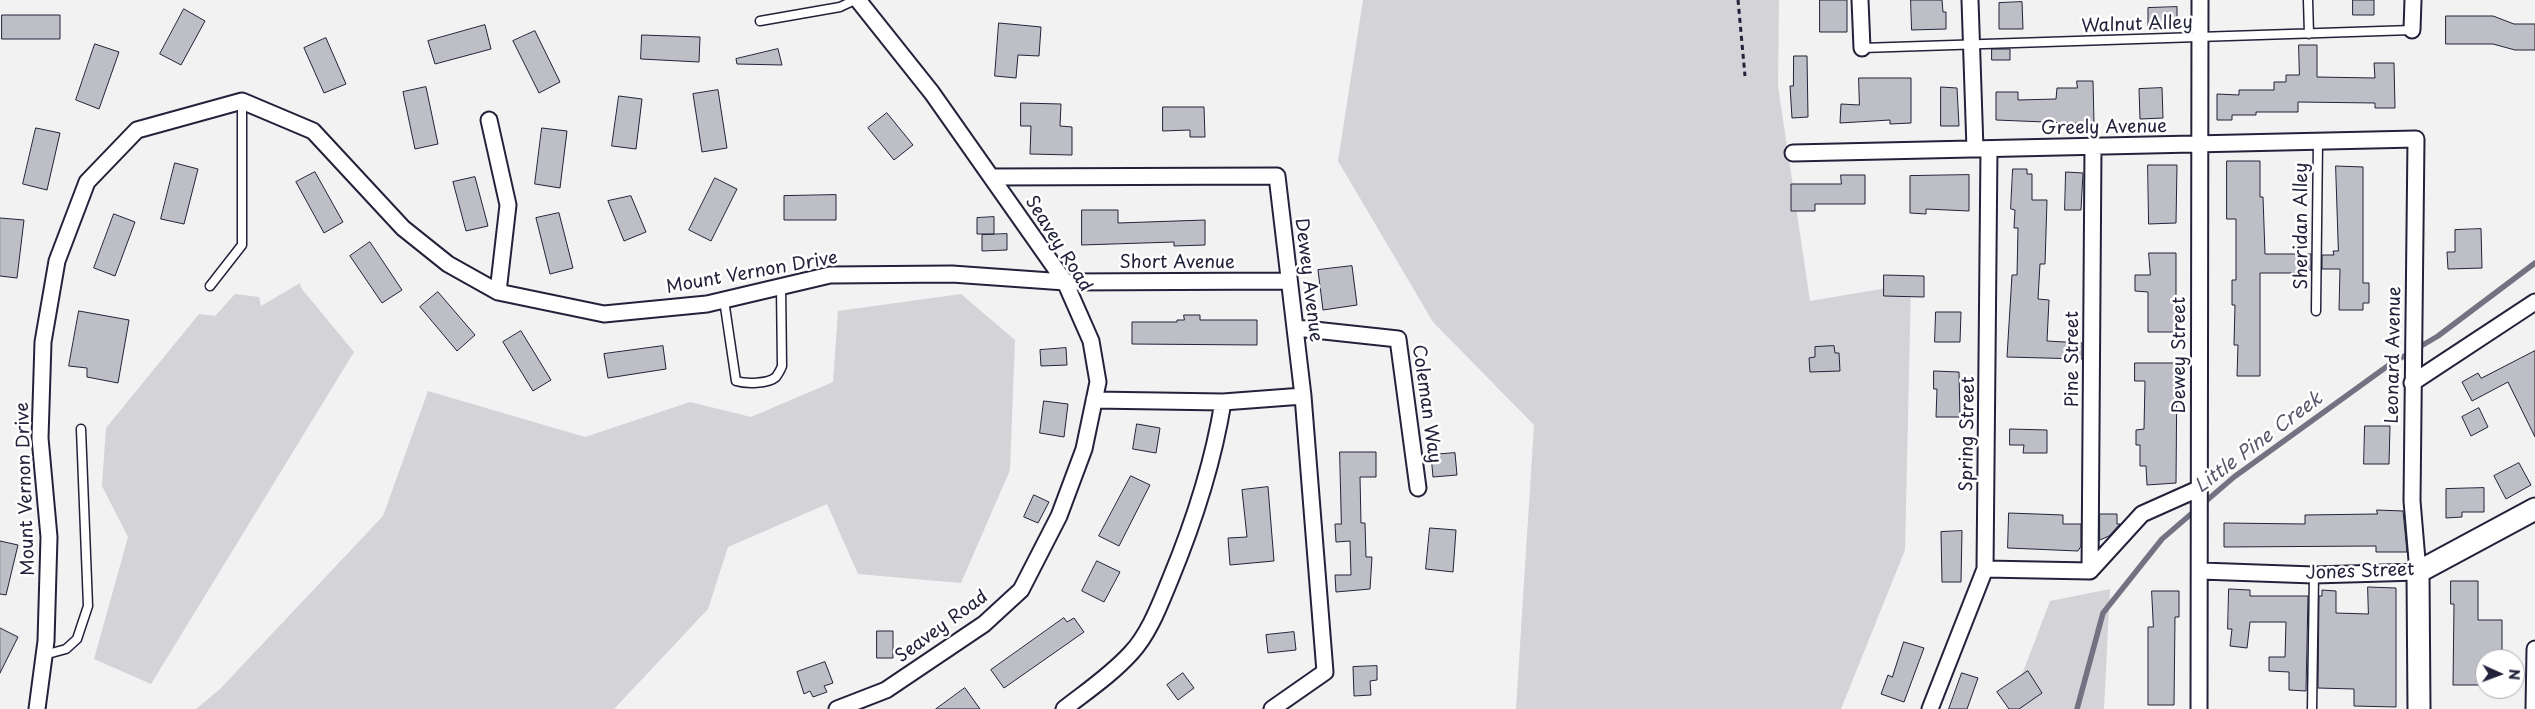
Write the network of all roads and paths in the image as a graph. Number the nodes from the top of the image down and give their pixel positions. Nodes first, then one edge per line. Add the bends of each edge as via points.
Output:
1 (856, 0) edge
2 (1738, 0) edge
3 (1860, 0) edge
4 (1970, 0) edge
5 (2200, 0) edge
6 (2308, 0) edge
7 (2413, 0) edge
8 (760, 21) dead end
9 (2412, 30) joint
10 (2309, 34) junction
11 (2200, 38) junction
12 (1972, 45) junction
13 (1862, 48) joint
14 (1745, 76) dead end
15 (242, 101) junction
16 (489, 120) dead end
17 (2416, 139) joint
18 (2318, 141) junction
19 (2199, 144) junction
20 (2093, 147) junction
21 (1982, 149) junction
22 (1793, 153) dead end
23 (992, 176) junction
24 (1290, 281) junction
25 (1065, 282) junction
26 (210, 286) dead end
27 (781, 286) junction
28 (498, 292) junction
29 (724, 300) junction
30 (2535, 302) edge
31 (2316, 311) dead end
32 (1296, 328) junction
33 (2412, 383) junction
34 (1303, 396) junction
35 (1094, 400) junction
36 (1223, 402) junction
37 (81, 429) dead end
38 (1418, 488) dead end
39 (2198, 489) junction
40 (2535, 509) edge
41 (1985, 569) junction
42 (2090, 571) junction
43 (2201, 571) junction
44 (2418, 572) junction
45 (2314, 575) junction
46 (2535, 649) edge
47 (44, 655) junction
48 (2535, 659) edge
49 (37, 709) edge
50 (838, 709) edge
51 (1064, 709) edge
52 (1272, 709) edge
53 (1930, 709) edge
54 (2199, 709) edge
55 (2312, 709) edge
56 (2419, 709) edge
57 (2534, 709) edge

1 - 8 lane via 840,7
1 - 23 street, Seavey Road via 932,93
2 - 14 path
3 - 13 street
4 - 12 street, Spring Street
5 - 11 street, Dewey Street
6 - 10 lane
7 - 9 street
9 - 10 lane, Walnut Alley
10 - 11 lane, Walnut Alley
11 - 12 lane, Walnut Alley
11 - 19 street, Dewey Street
12 - 13 lane, Walnut Alley
12 - 21 street, Spring Street
15 - 26 lane via 242,245
15 - 28 street, Mount Vernon Drive via 313,131 403,228 448,264
15 - 47 street, Mount Vernon Drive via 137,130 87,182 57,261 43,342 40,438 49,537
16 - 28 street via 508,205
17 - 18 street, Greely Avenue
17 - 33 street, Leonard Avenue
18 - 19 street, Greely Avenue
18 - 31 lane, Sheridan Alley
19 - 20 street, Greely Avenue
19 - 39 street, Dewey Street
20 - 21 street, Greely Avenue
20 - 42 street, Pine Street
21 - 22 street, Greely Avenue
21 - 41 street, Spring Street
23 - 24 street, Dewey Avenue via 1277,176
23 - 25 street, Seavey Road
24 - 25 street, Short Avenue
24 - 32 street, Dewey Avenue
25 - 27 street, Mount Vernon Drive via 952,274 830,275
25 - 35 street, Seavey Road via 1091,341 1098,382
27 - 29 street, Mount Vernon Drive
27 - 29 lane via 782,366 776,377 768,380 736,381
28 - 29 street, Mount Vernon Drive via 604,314
30 - 33 street
32 - 34 street, Dewey Avenue
32 - 38 street, Coleman Way via 1398,339
33 - 44 street, Leonard Avenue via 2412,501
34 - 36 street
34 - 52 street, Dewey Avenue via 1325,672
35 - 36 street
35 - 50 street, Seavey Road via 1084,449 1059,516 1021,590 984,624 886,690
36 - 51 street via 1216,446 1194,523 1146,631 1132,652 1111,673
37 - 47 lane via 88,606 77,639 66,649
39 - 42 street via 2142,514
39 - 43 street, Dewey Street
40 - 44 street, Jones Street
41 - 42 street
41 - 53 street, Spring Street
43 - 45 street, Jones Street
43 - 54 street, Dewey Street
44 - 45 street, Jones Street
44 - 56 street
45 - 55 lane
46 - 48 street
47 - 49 street, Mount Vernon Drive
48 - 57 street

